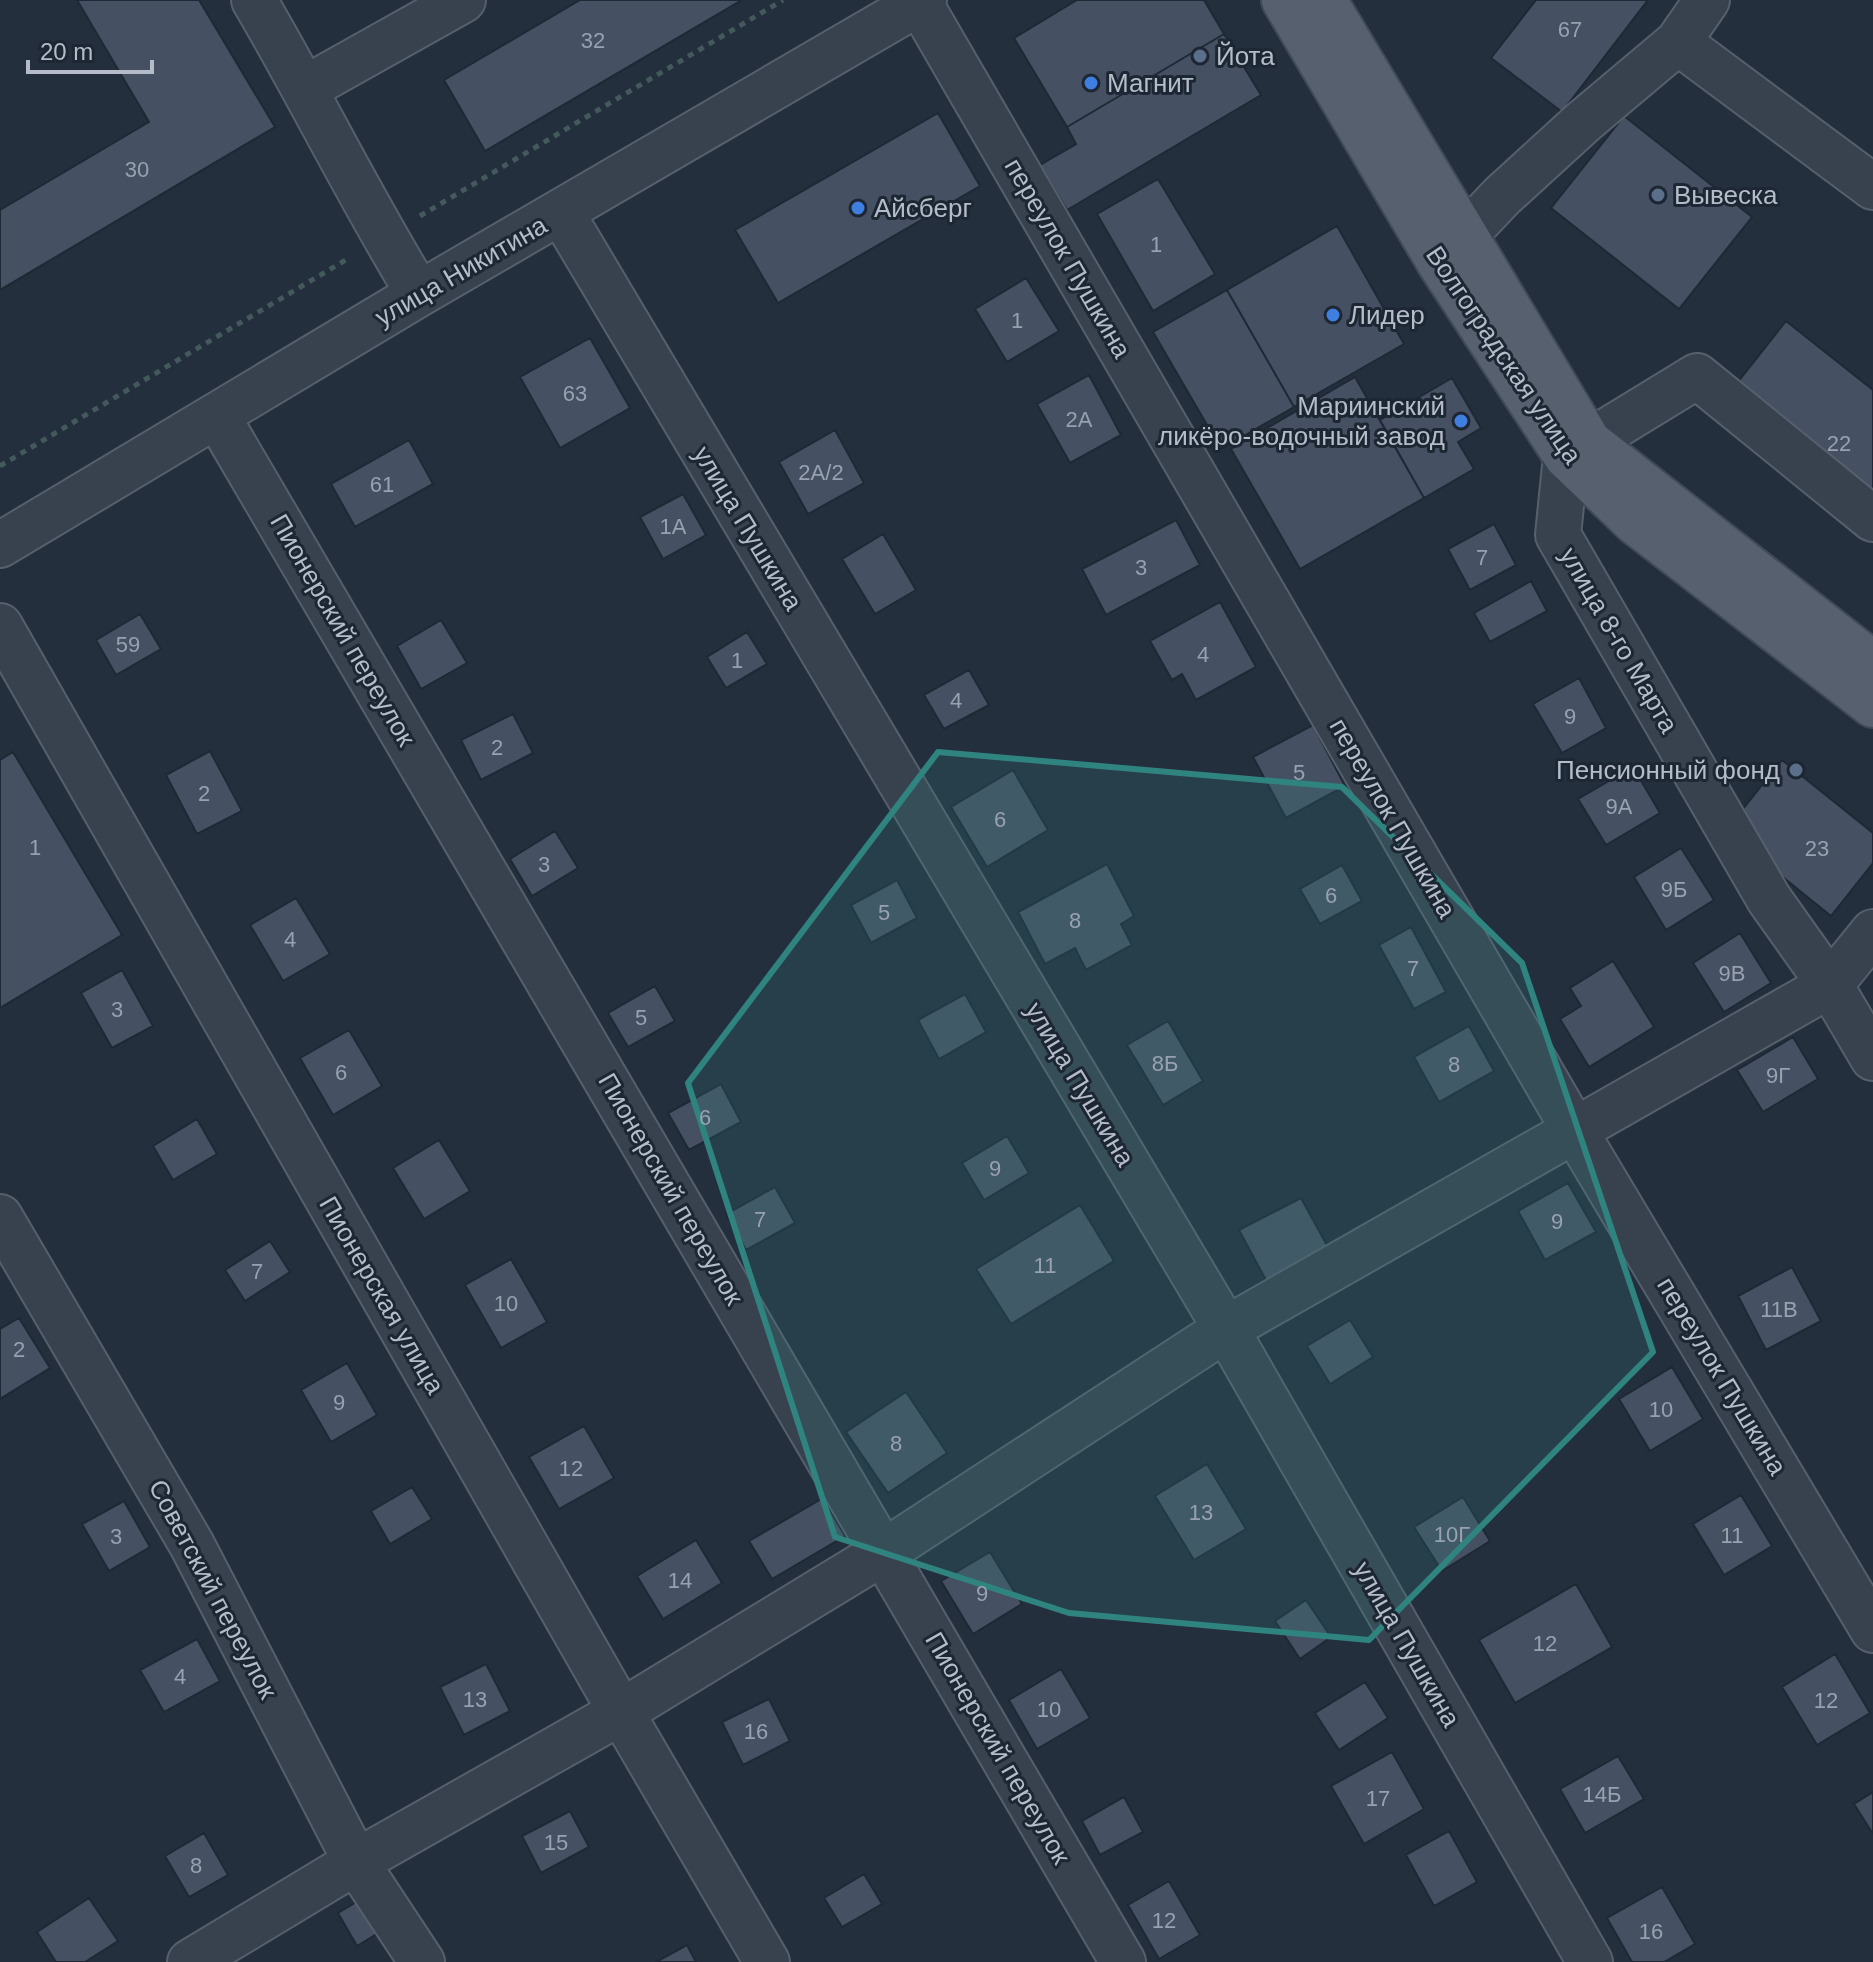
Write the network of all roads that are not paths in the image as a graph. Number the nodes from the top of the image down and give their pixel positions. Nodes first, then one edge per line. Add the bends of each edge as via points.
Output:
1 (254, 0) edge
2 (463, 0) edge
3 (1284, 0) edge
4 (1324, 0) edge
5 (1707, 0) edge
6 (922, 1) edge
7 (1678, 42) junction
8 (306, 88) junction
9 (1873, 187) edge
10 (561, 212) junction
11 (1464, 236) junction
12 (419, 294) junction
13 (217, 416) junction
14 (1578, 449) junction
15 (1873, 519) edge
16 (0, 545) edge
17 (0, 626) edge
18 (1873, 664) edge
19 (1873, 705) edge
20 (1873, 932) edge
21 (1830, 985) junction
22 (1873, 1058) edge
23 (1575, 1131) junction
24 (0, 1217) edge
25 (1226, 1329) junction
26 (884, 1552) junction
27 (1873, 1630) edge
28 (621, 1712) junction
29 (356, 1862) junction
30 (190, 1962) edge
31 (422, 1962) edge
32 (767, 1962) edge
33 (1123, 1962) edge
34 (1590, 1962) edge

1 - 8 street
2 - 8 street
3 - 14 main road, Волгоградская улица via 1439,262
4 - 11 main road
5 - 7 street
6 - 10 street, улица Никитина
6 - 23 street, переулок Пушкина
7 - 9 street
7 - 11 street via 1583,122
8 - 12 street
10 - 12 street, улица Никитина
10 - 25 street, улица Пушкина
11 - 14 main road
12 - 13 street, улица Никитина
13 - 16 street, улица Никитина
13 - 26 street, Пионерский переулок
14 - 15 street via 1697,376
14 - 18 main road
14 - 19 main road, Волгоградская улица via 1635,522
14 - 21 street, улица 8-го Марта via 1558,535 1769,899
17 - 28 street, Пионерская улица
20 - 21 street
21 - 22 street, улица 8-го Марта
21 - 23 street
23 - 25 street
23 - 27 street, переулок Пушкина
24 - 29 street, Советский переулок via 192,1545
25 - 26 street
25 - 34 street, улица Пушкина
26 - 28 street
26 - 33 street, Пионерский переулок
28 - 29 street
28 - 32 street, Пионерская улица
29 - 30 street
29 - 31 street, Советский переулок

